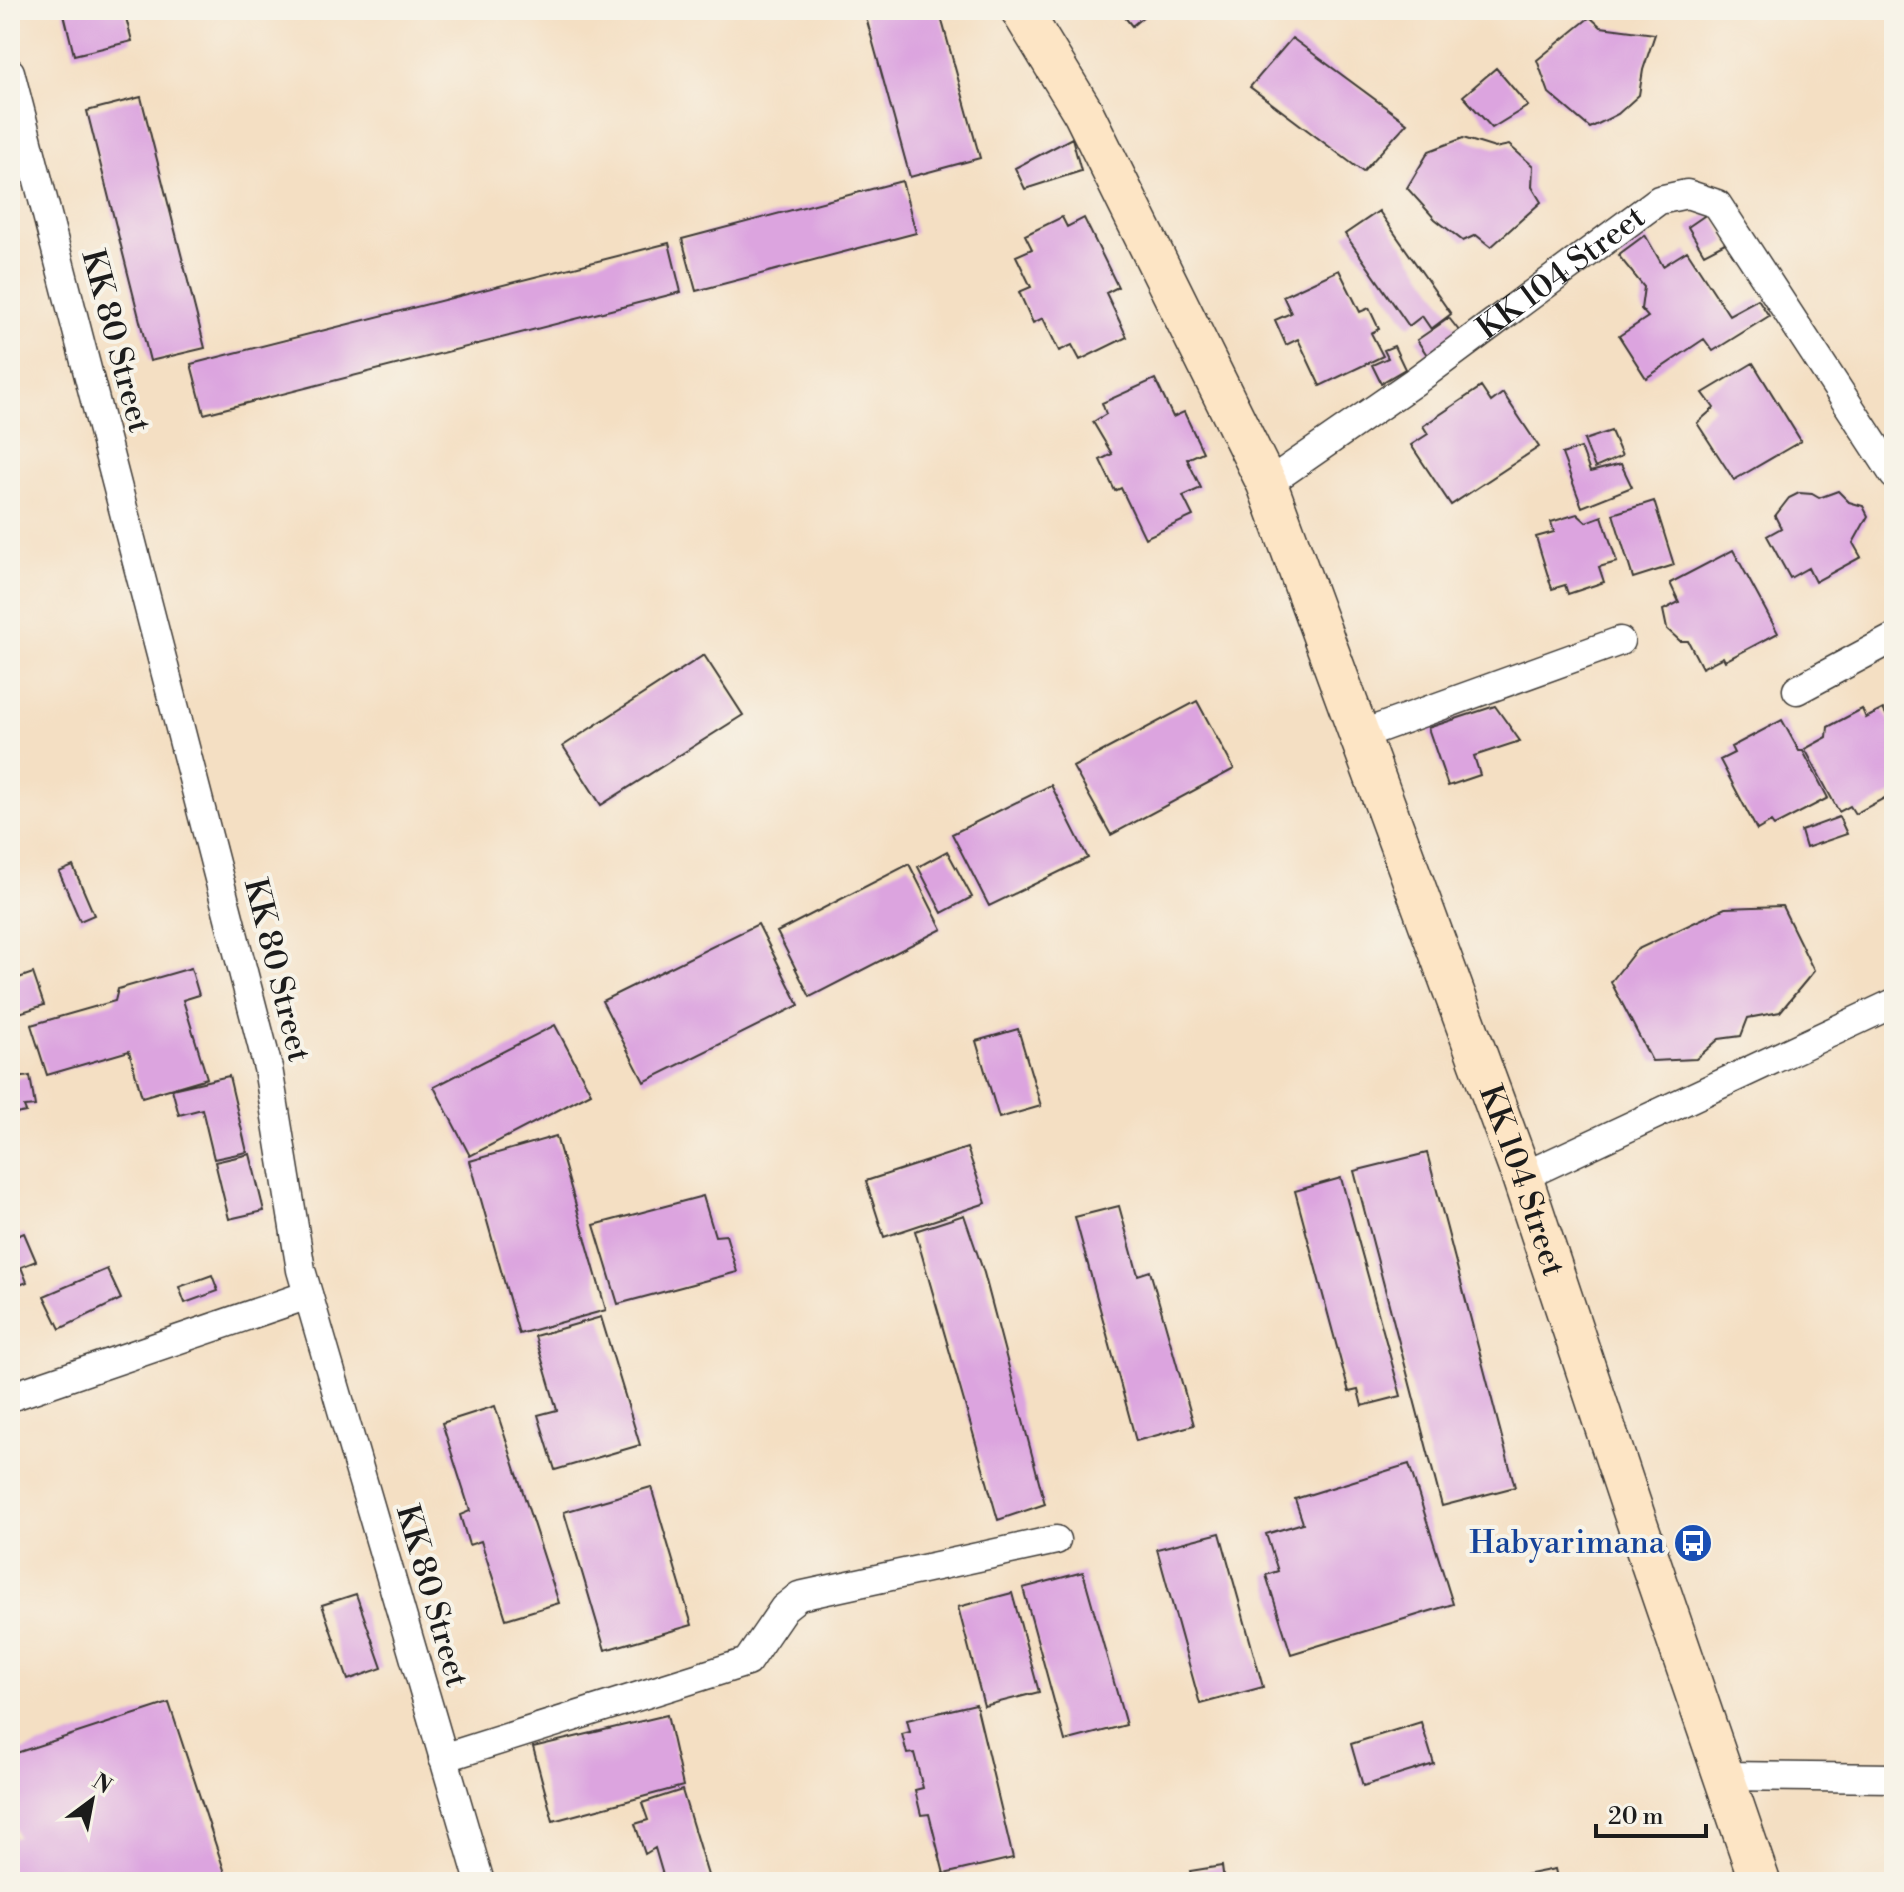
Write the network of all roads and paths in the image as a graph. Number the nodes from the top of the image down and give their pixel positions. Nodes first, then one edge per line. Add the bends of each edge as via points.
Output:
1 (1021, 10) edge
2 (10, 72) edge
3 (1894, 475) edge
4 (1267, 484) junction
5 (1894, 638) edge
6 (1620, 641) dead end
7 (1797, 690) dead end
8 (1360, 735) junction
9 (1894, 1003) edge
10 (1522, 1177) junction
11 (308, 1295) junction
12 (10, 1397) edge
13 (1056, 1540) dead end
14 (443, 1758) junction
15 (1723, 1776) junction
16 (1894, 1778) edge
17 (480, 1882) edge
18 (1760, 1882) edge

1 - 4 street, KK 104 Street via 1083,112
2 - 11 street, KK 80 Street via 268,1068
3 - 4 street, KK 104 Street via 1717,204 1687,194 1659,200
4 - 8 street, KK 104 Street
5 - 7 street
6 - 8 street
8 - 10 street, KK 104 Street
9 - 10 street
10 - 15 street, KK 104 Street
11 - 12 street
11 - 14 street, KK 80 Street
13 - 14 street via 799,1596 784,1608 747,1662
14 - 17 street, KK 80 Street
15 - 16 street
15 - 18 street, KK 104 Street

